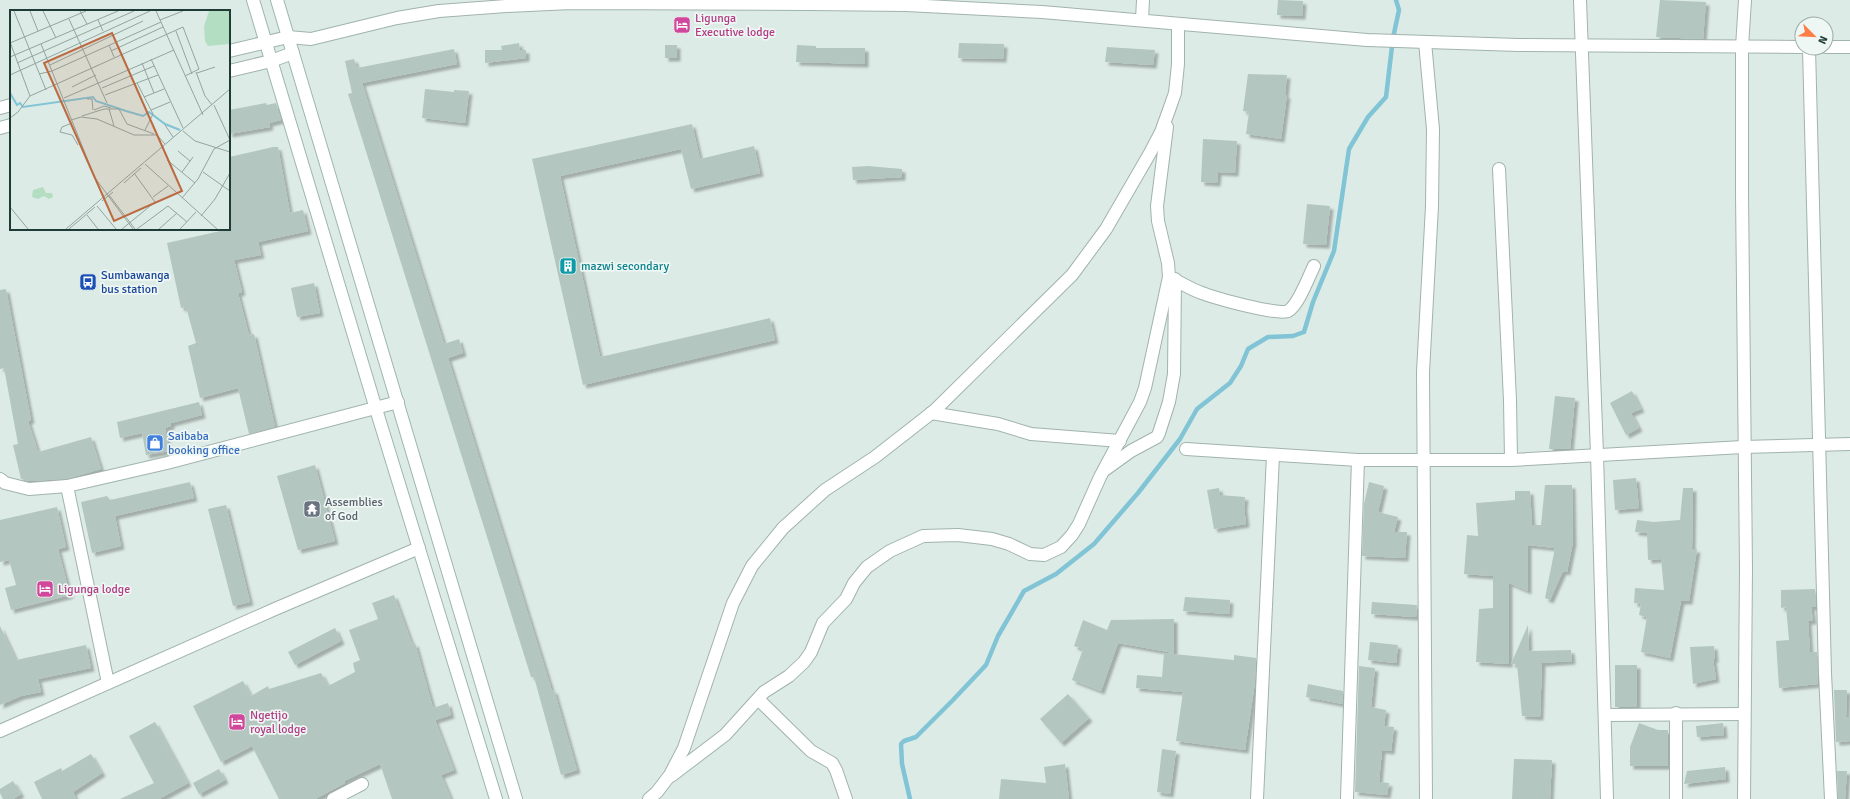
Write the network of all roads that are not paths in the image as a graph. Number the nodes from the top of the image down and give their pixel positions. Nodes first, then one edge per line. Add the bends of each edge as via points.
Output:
1 (253, 0) edge
2 (277, 0) edge
3 (1143, 0) edge
4 (1580, 0) edge
5 (1745, 0) edge
6 (1142, 20) junction
7 (1178, 24) junction
8 (288, 37) junction
9 (311, 39) junction
10 (266, 42) junction
11 (1425, 42) junction
12 (1582, 44) junction
13 (1742, 47) junction
14 (1794, 47) edge
15 (1834, 47) edge
16 (1850, 48) edge
17 (230, 51) edge
18 (293, 52) junction
19 (1809, 56) edge
20 (271, 61) junction
21 (230, 71) edge
22 (10, 105) edge
23 (0, 108) edge
24 (1169, 110) junction
25 (10, 125) edge
26 (0, 128) edge
27 (1499, 169) dead end
28 (1314, 266) dead end
29 (1172, 278) junction
30 (398, 402) junction
31 (376, 409) junction
32 (931, 413) junction
33 (1120, 441) junction
34 (1850, 444) edge
35 (1818, 446) junction
36 (1743, 447) junction
37 (1186, 449) dead end
38 (1597, 454) junction
39 (1273, 455) junction
40 (1425, 459) junction
41 (1358, 460) junction
42 (1511, 460) junction
43 (1104, 470) junction
44 (0, 479) edge
45 (67, 486) junction
46 (419, 548) junction
47 (108, 683) junction
48 (758, 699) junction
49 (1676, 713) junction
50 (1744, 714) junction
51 (1605, 715) junction
52 (0, 731) edge
53 (666, 780) junction
54 (362, 784) dead end
55 (333, 799) edge
56 (496, 799) edge
57 (516, 799) edge
58 (649, 799) edge
59 (846, 799) edge
60 (1257, 799) edge
61 (1347, 799) edge
62 (1426, 799) edge
63 (1607, 799) edge
64 (1676, 799) edge
65 (1744, 799) edge
66 (1831, 799) edge

1 - 10 street
2 - 8 street
3 - 6 street
4 - 12 street
5 - 13 street
6 - 7 street
6 - 9 street via 906,5 570,3 439,11 397,18
7 - 11 street via 1367,40
7 - 24 street via 1175,93
8 - 9 street
8 - 10 street
8 - 18 street
9 - 18 street
10 - 17 street
10 - 20 street
11 - 12 street
11 - 40 street via 1433,129 1432,206 1423,372
12 - 13 street
12 - 38 street
13 - 14 street
13 - 36 street
15 - 16 street
18 - 20 street
18 - 30 street
19 - 35 street
20 - 21 street
20 - 31 street
22 - 23 street
24 - 29 street via 1157,206 1158,221
24 - 32 street via 1150,153 1106,229 1072,275
25 - 26 street
27 - 42 street
28 - 29 street via 1299,298 1287,312 1200,293
29 - 33 street via 1145,388
29 - 43 street via 1174,374 1169,402 1159,433 1157,437 1130,451
30 - 31 street
30 - 57 street
31 - 45 street
31 - 46 street
32 - 33 street via 998,424 1031,434
32 - 53 street via 875,457 824,490 783,528 752,566 733,603 684,748
33 - 43 street
34 - 35 street
35 - 36 street
35 - 66 street
36 - 38 street
36 - 50 street via 1746,569
37 - 39 street
38 - 42 street
38 - 51 street
39 - 41 street
39 - 60 street
40 - 41 street
40 - 42 street
40 - 62 street
41 - 61 street
43 - 48 street via 1072,535 1061,547 1044,555 1030,554 992,539 958,535 923,536 890,551 867,567 854,583 846,599 823,623 804,662
44 - 45 street via 5,483 29,489
45 - 47 street
46 - 47 street
46 - 56 street
47 - 52 street
48 - 53 street via 725,735
48 - 59 street via 811,751 832,763
49 - 50 street
49 - 51 street
49 - 64 street
50 - 65 street
51 - 63 street
53 - 58 street
54 - 55 street

